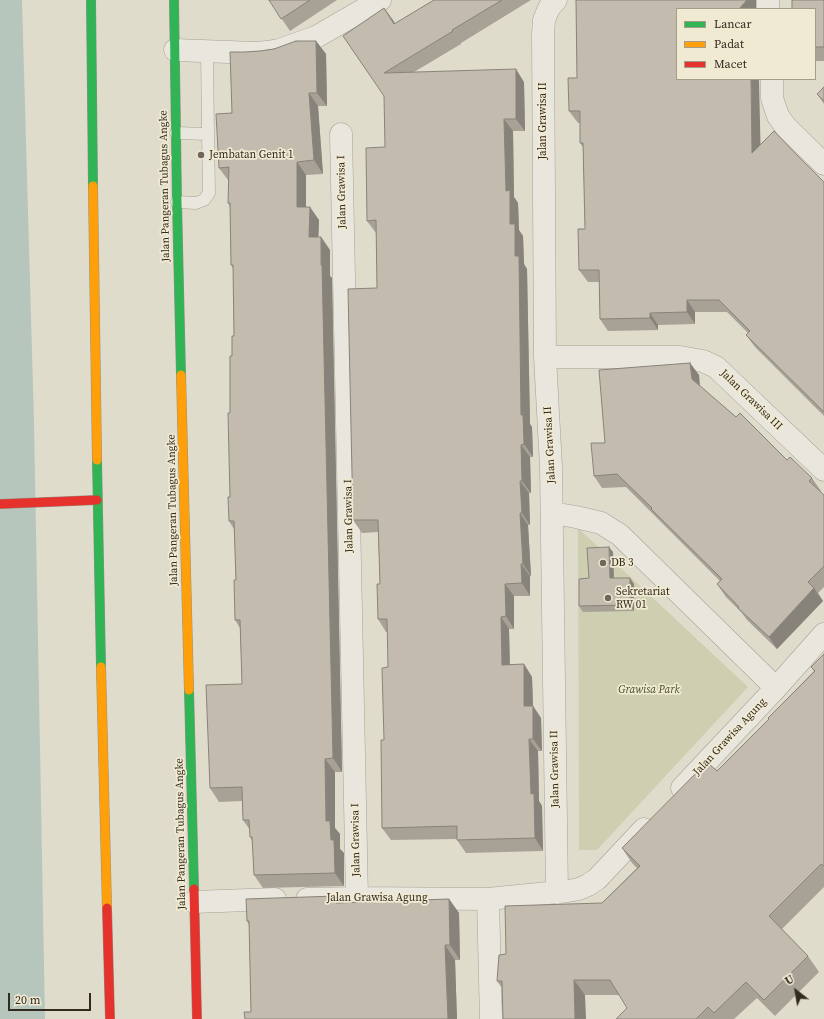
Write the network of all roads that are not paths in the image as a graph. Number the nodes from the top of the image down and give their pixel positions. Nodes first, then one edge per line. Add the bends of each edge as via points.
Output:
1 (91, 0) edge
2 (174, 0) edge
3 (380, 0) edge
4 (556, 0) edge
5 (175, 50) junction
6 (206, 51) junction
7 (772, 80) edge
8 (176, 133) junction
9 (208, 134) junction
10 (341, 134) dead end
11 (824, 164) edge
12 (177, 202) junction
13 (545, 357) junction
14 (824, 470) edge
15 (97, 500) junction
16 (0, 504) edge
17 (552, 513) junction
18 (824, 634) edge
19 (776, 688) junction
20 (557, 893) junction
21 (357, 898) junction
22 (488, 899) junction
23 (194, 902) junction
24 (110, 1019) edge
25 (197, 1019) edge
26 (491, 1019) edge

1 - 15 main road
2 - 5 main road, Jalan Pangeran Tubagus Angke
3 - 6 street via 316,37 279,50 255,53
4 - 13 street, Jalan Grawisa II via 544,20 543,35
5 - 6 street
5 - 8 main road, Jalan Pangeran Tubagus Angke
6 - 9 lane
7 - 11 street via 772,98 778,116
8 - 9 lane
8 - 12 main road, Jalan Pangeran Tubagus Angke
9 - 12 lane via 209,192 204,200 196,203
10 - 21 street, Jalan Grawisa I
12 - 23 main road, Jalan Pangeran Tubagus Angke
13 - 14 street, Jalan Grawisa III via 680,357 703,361 716,367
13 - 17 street, Jalan Grawisa II via 552,467
15 - 16 main road
15 - 24 main road
17 - 19 street via 601,523 620,535
17 - 20 street, Jalan Grawisa II
18 - 19 street, Jalan Grawisa Agung
19 - 20 street, Jalan Grawisa Agung via 597,879 578,889
20 - 22 street, Jalan Grawisa Agung
21 - 22 street, Jalan Grawisa Agung
21 - 23 street, Jalan Grawisa Agung
22 - 26 street
23 - 25 main road, Jalan Pangeran Tubagus Angke

